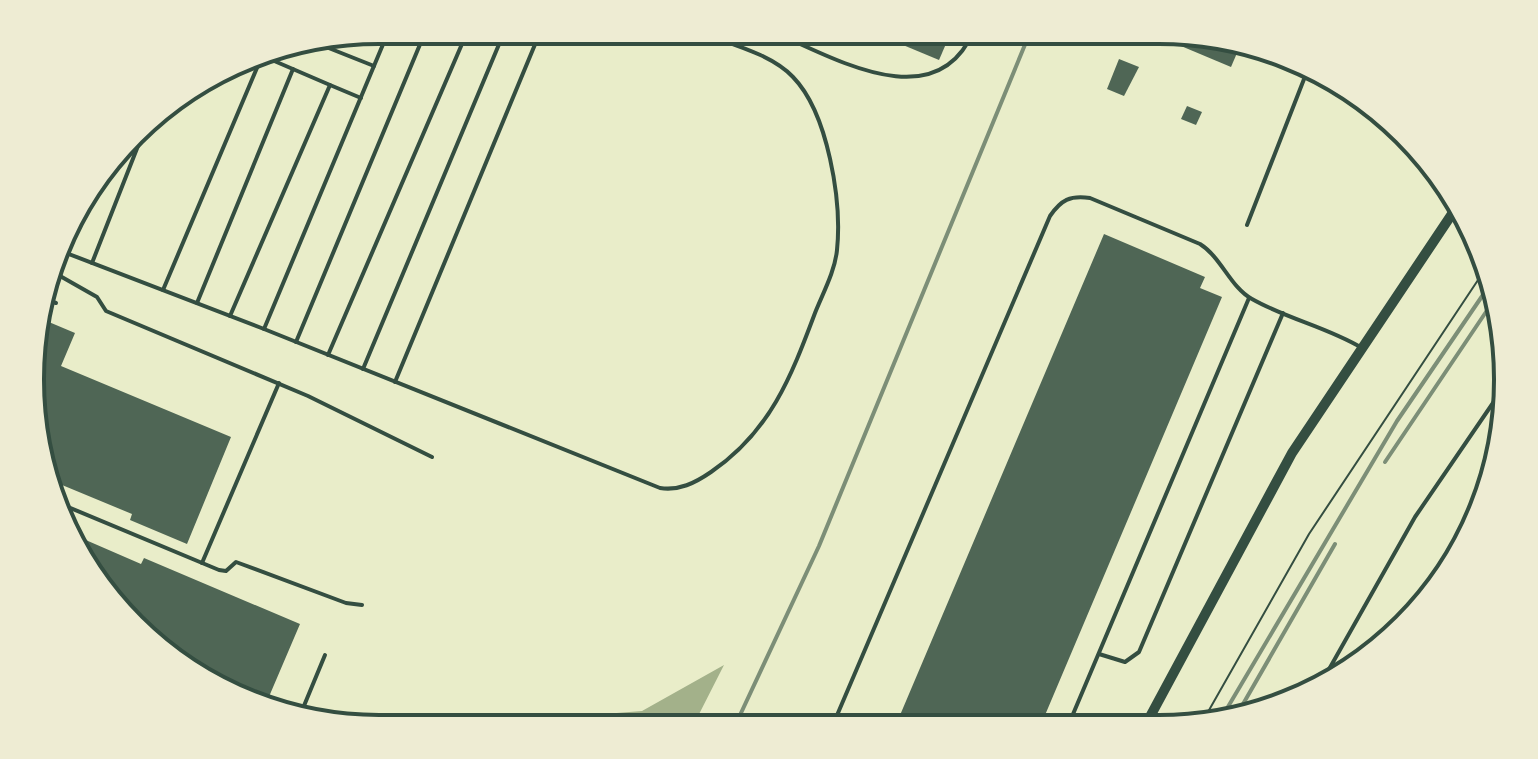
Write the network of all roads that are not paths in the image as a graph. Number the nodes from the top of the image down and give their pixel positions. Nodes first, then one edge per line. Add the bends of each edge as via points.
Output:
1 (383, 44) edge
2 (420, 44) edge
3 (462, 44) edge
4 (499, 44) edge
5 (535, 44) edge
6 (729, 44) edge
7 (802, 44) edge
8 (969, 44) edge
9 (329, 48) edge
10 (275, 61) edge
11 (374, 66) junction
12 (254, 69) edge
13 (293, 69) junction
14 (1304, 78) edge
15 (330, 85) junction
16 (361, 98) junction
17 (138, 147) edge
18 (1451, 216) edge
19 (1247, 225) dead end
20 (69, 254) edge
21 (92, 263) junction
22 (61, 276) edge
23 (163, 290) junction
24 (1249, 298) junction
25 (53, 302) edge
26 (56, 303) dead end
27 (197, 303) junction
28 (1283, 313) junction
29 (230, 316) junction
30 (264, 329) junction
31 (296, 342) junction
32 (1362, 348) junction
33 (328, 355) junction
34 (363, 369) junction
35 (395, 382) junction
36 (279, 383) junction
37 (1493, 403) edge
38 (432, 457) dead end
39 (70, 508) edge
40 (202, 563) junction
41 (362, 605) dead end
42 (1099, 654) junction
43 (325, 655) dead end
44 (1330, 667) edge
45 (304, 707) edge
46 (837, 715) edge
47 (1073, 715) edge
48 (1151, 715) edge

1 - 11 lane
2 - 31 lane
3 - 33 lane
4 - 34 lane
5 - 35 lane
6 - 35 lane via 786,71 813,105 827,144 837,225 835,263 787,386 756,435 704,477 668,489
7 - 8 lane via 859,68 900,78 926,76 956,59
9 - 11 lane
10 - 13 lane
11 - 16 lane
12 - 23 lane
13 - 15 lane
13 - 27 lane
14 - 19 lane
15 - 16 lane
15 - 29 lane
16 - 30 lane
17 - 21 lane
18 - 32 street
20 - 21 lane
21 - 23 lane
22 - 36 lane via 97,297 106,311
23 - 27 lane
24 - 28 lane
24 - 42 lane
24 - 46 lane via 1200,244 1090,198 1060,202
25 - 26 lane
27 - 29 lane
28 - 32 lane
28 - 42 lane via 1139,652 1125,662
29 - 30 lane
30 - 31 lane
31 - 33 lane
32 - 48 street via 1292,453
33 - 34 lane
34 - 35 lane
36 - 38 lane
36 - 40 lane
37 - 44 lane via 1415,517
39 - 40 lane
40 - 41 lane via 226,571 236,562
42 - 47 lane
43 - 45 lane

